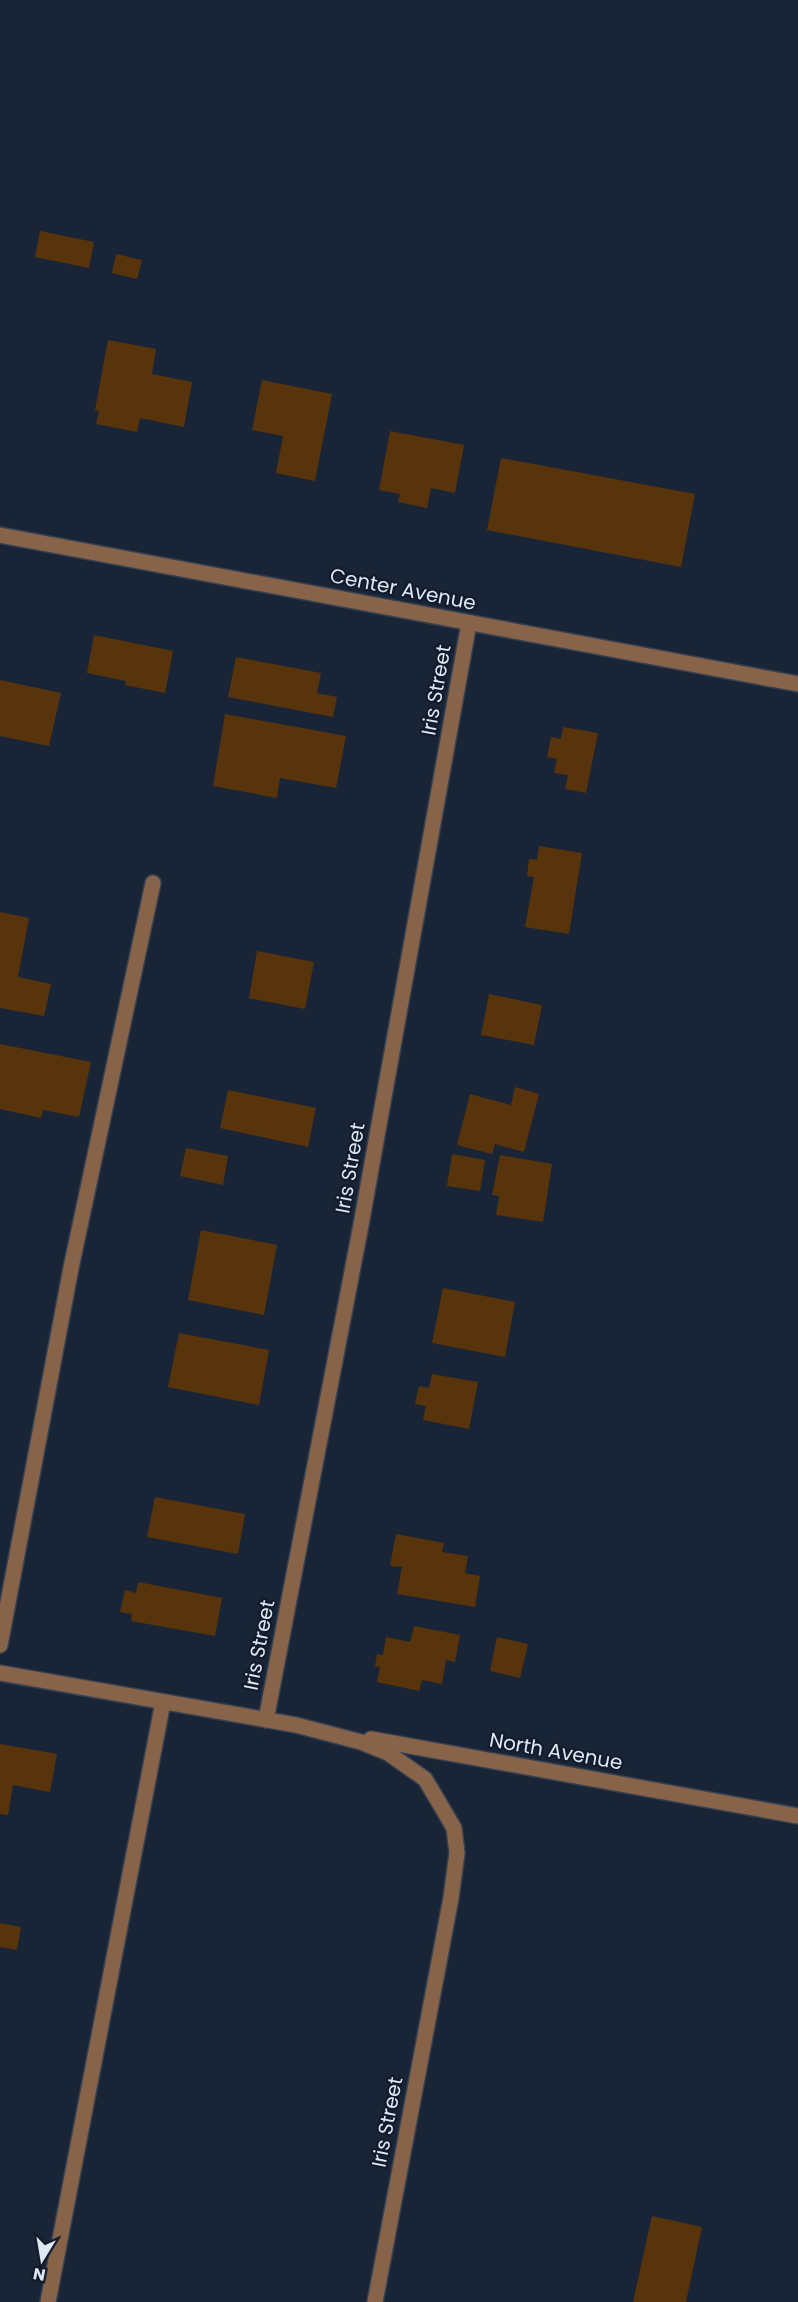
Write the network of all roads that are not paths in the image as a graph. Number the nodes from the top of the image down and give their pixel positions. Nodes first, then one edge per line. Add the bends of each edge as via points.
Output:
1 (0, 535) edge
2 (470, 623) junction
3 (798, 684) edge
4 (153, 883) dead end
5 (0, 1645) edge
6 (0, 1673) edge
7 (163, 1702) junction
8 (266, 1720) junction
9 (306, 1727) junction
10 (425, 1779) joint
11 (798, 1816) edge
12 (48, 2302) edge
13 (375, 2302) edge

1 - 2 street, Center Avenue
2 - 3 street, Center Avenue
2 - 8 street, Iris Street via 362,1225
4 - 5 street via 71,1268
6 - 7 street, North Avenue
7 - 8 street, North Avenue
7 - 12 street
8 - 9 street, North Avenue
9 - 10 street, North Avenue via 388,1753
9 - 11 street, North Avenue
10 - 13 street, Iris Street via 454,1828 457,1854

